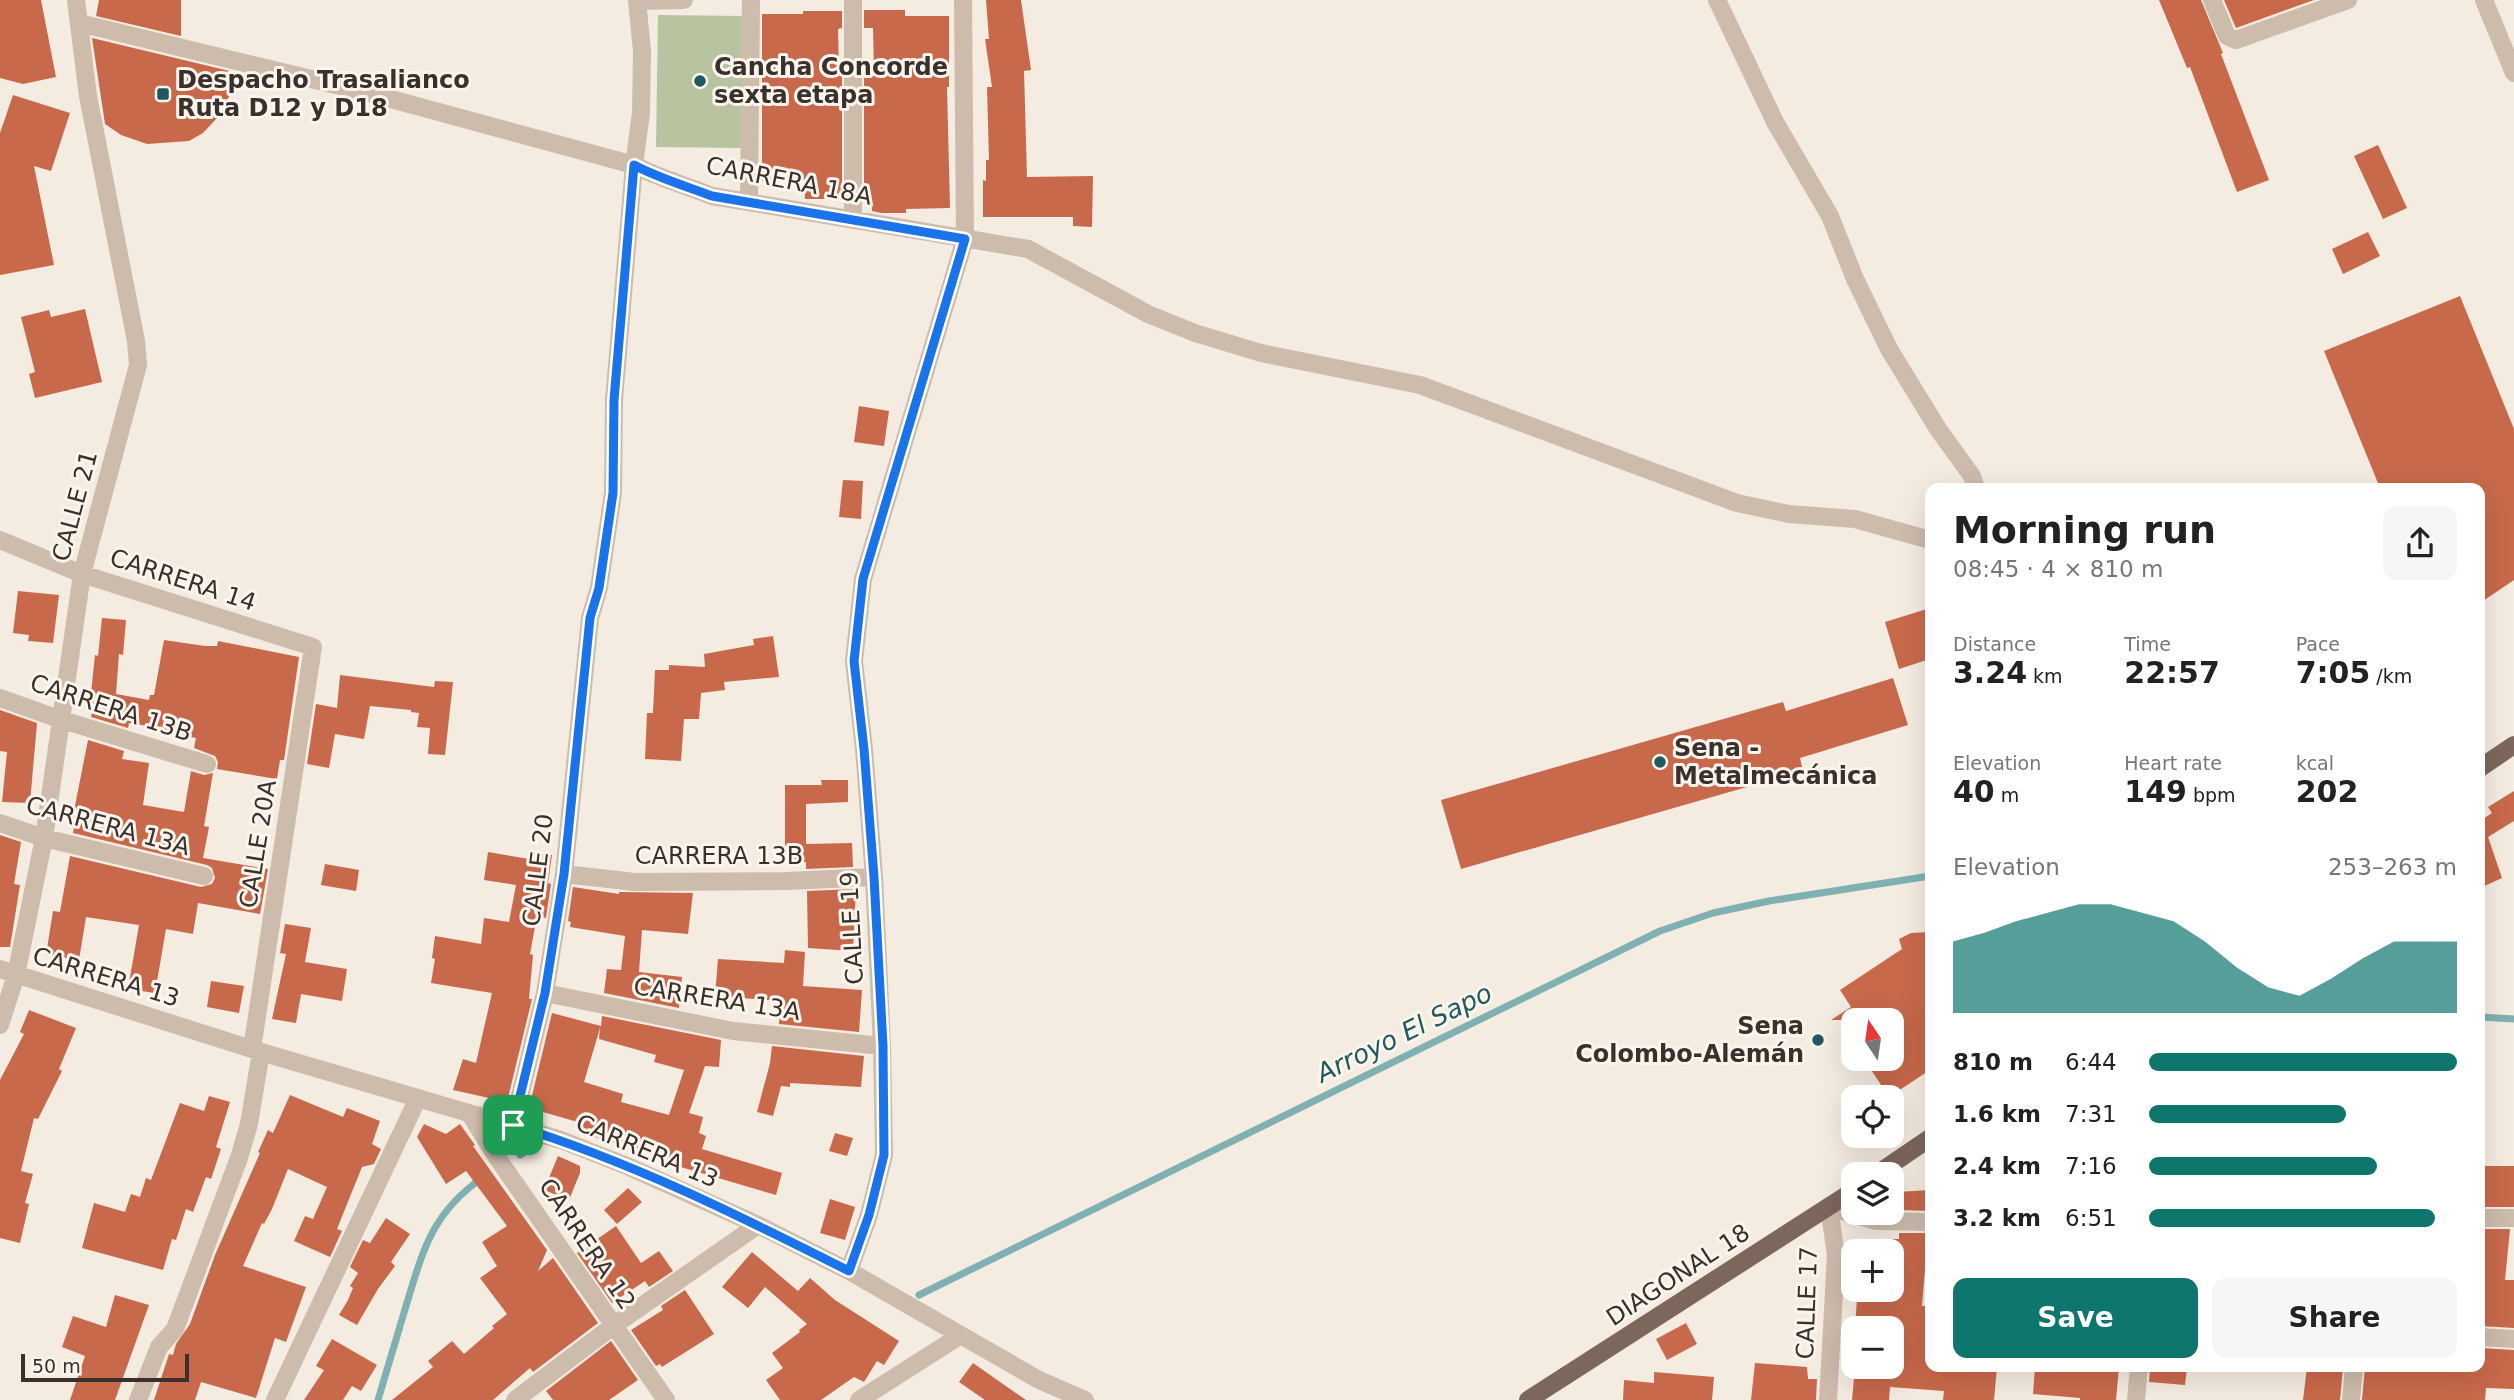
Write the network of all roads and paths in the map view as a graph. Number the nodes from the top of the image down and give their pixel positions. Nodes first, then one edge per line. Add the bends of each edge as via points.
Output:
1 (76, 0) edge
2 (637, 0) edge
3 (684, 0) edge
4 (751, 0) edge
5 (853, 0) edge
6 (963, 0) edge
7 (1717, 0) edge
8 (2212, 0) edge
9 (2348, 0) edge
10 (2484, 0) edge
11 (2328, 4) edge
12 (79, 23) junction
13 (2514, 73) edge
14 (634, 165) junction
15 (749, 201) junction
16 (853, 219) junction
17 (965, 239) junction
18 (1974, 483) edge
19 (1925, 539) edge
20 (0, 540) edge
21 (82, 574) junction
22 (313, 647) joint
23 (0, 698) edge
24 (59, 719) junction
25 (2514, 745) edge
26 (207, 764) dead end
27 (2485, 765) edge
28 (0, 823) edge
29 (44, 838) junction
30 (564, 874) junction
31 (204, 877) dead end
32 (874, 877) junction
33 (8, 972) edge
34 (545, 993) junction
35 (0, 1025) edge
36 (883, 1046) junction
37 (257, 1051) junction
38 (418, 1098) junction
39 (470, 1114) junction
40 (513, 1125) junction
41 (1925, 1141) edge
42 (1895, 1162) edge
43 (1841, 1199) edge
44 (1829, 1207) junction
45 (2485, 1218) edge
46 (2514, 1218) edge
47 (1925, 1223) edge
48 (758, 1225) junction
49 (849, 1271) junction
50 (613, 1326) junction
51 (961, 1335) junction
52 (2485, 1337) edge
53 (2514, 1339) edge
54 (2139, 1372) edge
55 (2354, 1372) edge
56 (1080, 1399) edge
57 (138, 1400) edge
58 (275, 1400) edge
59 (515, 1400) edge
60 (666, 1400) edge
61 (859, 1400) edge
62 (1528, 1400) edge
63 (1828, 1400) edge
64 (2136, 1400) edge
65 (2351, 1400) edge

1 - 12 street, CALLE 21
2 - 3 street
2 - 14 street, CALLE 20 via 641,113
4 - 15 street
5 - 16 street
6 - 17 street
7 - 18 street via 1775,122 1829,215 1889,349
8 - 11 street via 2227,36 2236,40
9 - 11 street
10 - 13 street
12 - 14 street, CARRERA 18A via 365,92
12 - 21 street, CALLE 21 via 88,96 138,365
14 - 15 street, CARRERA 18A via 712,196
14 - 30 street, CALLE 20 via 614,400 613,493 590,618
15 - 16 street, CARRERA 18A
16 - 17 street, CARRERA 18A
17 - 19 street, CARRERA 18A via 1028,249 1148,314 1195,332 1261,353 1420,385 1728,500 1789,514 1855,519
17 - 32 street, CALLE 19 via 863,579 854,661
20 - 21 street, CARRERA 14
21 - 22 street, CARRERA 14
21 - 24 street, CALLE 21
22 - 37 street, CALLE 20A
23 - 24 street, CARRERA 13B
24 - 26 street, CARRERA 13B
24 - 29 street, CALLE 21
25 - 27 main road
28 - 29 street, CARRERA 13A
29 - 31 street, CARRERA 13A
29 - 33 street, CALLE 21
30 - 32 street, CARRERA 13B via 635,882
30 - 34 street, CALLE 20
32 - 36 street, CALLE 19
33 - 35 street, CALLE 21
33 - 37 street, CARRERA 13
34 - 36 street, CARRERA 13A via 733,1031
34 - 40 street, CALLE 20
36 - 49 street, CALLE 19 via 884,1155
37 - 38 street, CARRERA 13
37 - 57 street, CALLE 20A via 249,1124 239,1158 175,1329 159,1348
38 - 39 street, CARRERA 13
38 - 58 street
39 - 40 street, CARRERA 13
39 - 50 street, CARRERA 12
40 - 48 street, CARRERA 13 via 627,1166
41 - 42 main road
43 - 44 main road, DIAGONAL 18
44 - 47 street via 1876,1221
44 - 62 main road, DIAGONAL 18
44 - 63 street, CALLE 17 via 1836,1255
45 - 46 street
48 - 49 street, CARRERA 13
48 - 50 street
49 - 51 street, CARRERA 13
50 - 59 street
50 - 60 street, CARRERA 12
51 - 56 street, CARRERA 13
51 - 61 street
52 - 53 street
54 - 64 street
55 - 65 street

